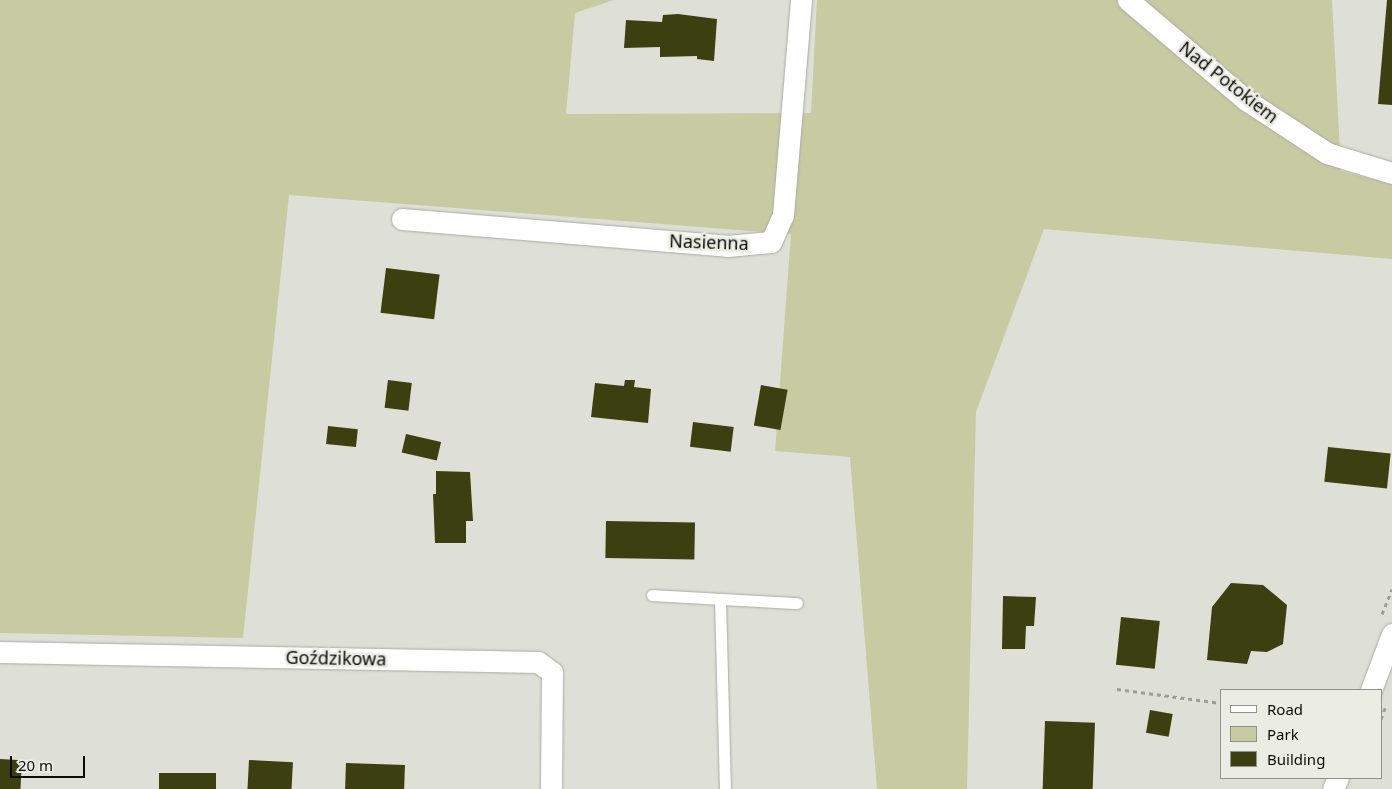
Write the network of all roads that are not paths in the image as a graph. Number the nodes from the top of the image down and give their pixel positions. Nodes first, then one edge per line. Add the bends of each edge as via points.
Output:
1 (801, 0) edge
2 (1128, 0) edge
3 (1392, 173) edge
4 (402, 219) dead end
5 (652, 595) dead end
6 (720, 598) junction
7 (797, 603) dead end
8 (1392, 634) edge
9 (0, 652) edge
10 (1380, 681) edge
11 (551, 789) edge
12 (725, 789) edge

1 - 4 street, Nasienna via 783,215 771,242 727,246
2 - 3 street, Nad Potokiem via 1246,100 1328,153
5 - 6 lane
6 - 7 lane
6 - 12 lane
8 - 10 street
9 - 11 street, Goździkowa via 538,662 552,672

